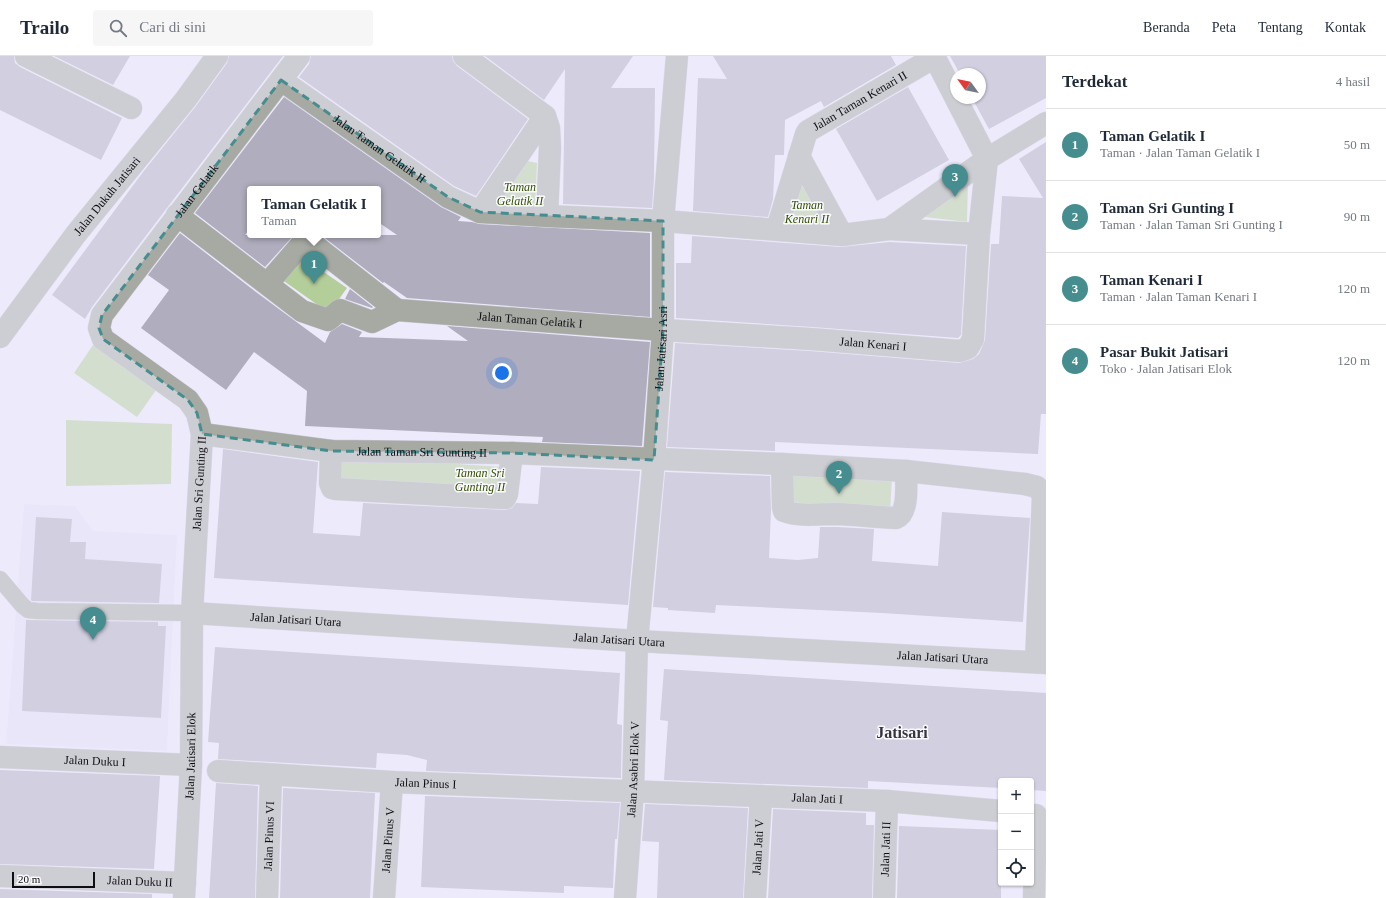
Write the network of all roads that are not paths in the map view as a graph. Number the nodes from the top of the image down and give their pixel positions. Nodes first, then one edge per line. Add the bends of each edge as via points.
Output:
1 (26, 56) edge
2 (217, 56) edge
3 (299, 56) edge
4 (464, 56) edge
5 (677, 56) edge
6 (934, 57) edge
7 (282, 80) junction
8 (131, 108) dead end
9 (544, 116) junction
10 (1046, 123) edge
11 (799, 156) junction
12 (987, 159) junction
13 (480, 212) junction
14 (177, 215) junction
15 (547, 216) junction
16 (663, 221) junction
17 (889, 229) junction
18 (777, 230) junction
19 (979, 234) junction
20 (842, 235) junction
21 (268, 283) junction
22 (397, 310) junction
23 (99, 328) joint
24 (663, 330) junction
25 (0, 337) edge
26 (202, 434) junction
27 (331, 451) junction
28 (512, 453) junction
29 (654, 460) junction
30 (782, 464) junction
31 (906, 471) junction
32 (0, 579) edge
33 (192, 613) junction
34 (637, 641) junction
35 (1041, 663) edge
36 (0, 757) edge
37 (191, 765) junction
38 (218, 771) dead end
39 (270, 775) junction
40 (392, 782) junction
41 (633, 791) junction
42 (761, 796) junction
43 (887, 800) junction
44 (998, 811) edge
45 (1038, 814) edge
46 (0, 876) edge
47 (184, 890) edge
48 (267, 898) edge
49 (384, 898) edge
50 (625, 898) edge
51 (755, 898) edge
52 (884, 898) edge
53 (1034, 898) edge

1 - 8 street
2 - 25 street, Jalan Dukuh Jatisari via 186,99 76,234
3 - 7 street, Jalan Gelatik
4 - 9 street
5 - 16 street, Jalan Jatisari Asri
6 - 11 street, Jalan Taman Kenari II via 808,131
6 - 12 street
7 - 13 street, Jalan Taman Gelatik II via 448,196
7 - 14 street, Jalan Gelatik
9 - 13 street
9 - 15 street via 549,128 550,148
10 - 12 street
11 - 18 street, Jalan Taman Kenari II
11 - 20 street
12 - 17 street
12 - 19 street, Jalan Kenari I
13 - 15 street, Jalan Taman Gelatik II
14 - 21 street, Jalan Taman Gelatik I
14 - 23 street, Jalan Gelatik via 102,315
15 - 16 street, Jalan Taman Gelatik II
16 - 18 street, Jalan Taman Gelatik II
16 - 24 street, Jalan Jatisari Asri
17 - 19 street, Jalan Taman Gelatik II
17 - 20 street, Jalan Taman Gelatik II
18 - 20 street, Jalan Taman Gelatik II
19 - 24 street, Jalan Kenari I via 973,339 968,348 960,351
21 - 22 street, Jalan Taman Gelatik I via 302,310 328,320 340,310 372,322
21 - 22 street via 301,245 310,242
22 - 24 street, Jalan Taman Gelatik I
23 - 26 street, Jalan Sri Gunting II via 103,339 188,400 197,413
24 - 29 street, Jalan Jatisari Asri
26 - 27 street, Jalan Taman Sri Gunting II
26 - 33 street, Jalan Sri Gunting II
27 - 28 street, Jalan Taman Sri Gunting II
27 - 28 street via 332,488 502,498 508,494
28 - 29 street, Jalan Taman Sri Gunting II
29 - 30 street, Jalan Taman Sri Gunting II
29 - 34 street, Jalan Jatisari Asri
30 - 31 street, Jalan Taman Sri Gunting II
30 - 31 street via 784,511 814,515 896,518 903,512 905,504
31 - 35 street, Jalan Taman Sri Gunting II via 1025,484 1037,487 1043,495
32 - 33 lane via 28,610
33 - 34 street, Jalan Jatisari Utara
33 - 37 street, Jalan Jatisari Elok
34 - 35 street, Jalan Jatisari Utara
34 - 41 street, Jalan Asabri Elok V
36 - 37 street, Jalan Duku I
37 - 47 street, Jalan Jatisari Elok
38 - 39 street, Jalan Pinus I
39 - 40 street, Jalan Pinus I
39 - 48 street, Jalan Pinus VI
40 - 41 street, Jalan Pinus I
40 - 49 street, Jalan Pinus V
41 - 42 street, Jalan Jati I
41 - 50 street, Jalan Asabri Elok V
42 - 43 street, Jalan Jati I
42 - 51 street, Jalan Jati V
43 - 44 street, Jalan Jati I
43 - 52 street, Jalan Jati II
45 - 53 street
46 - 47 street, Jalan Duku II

